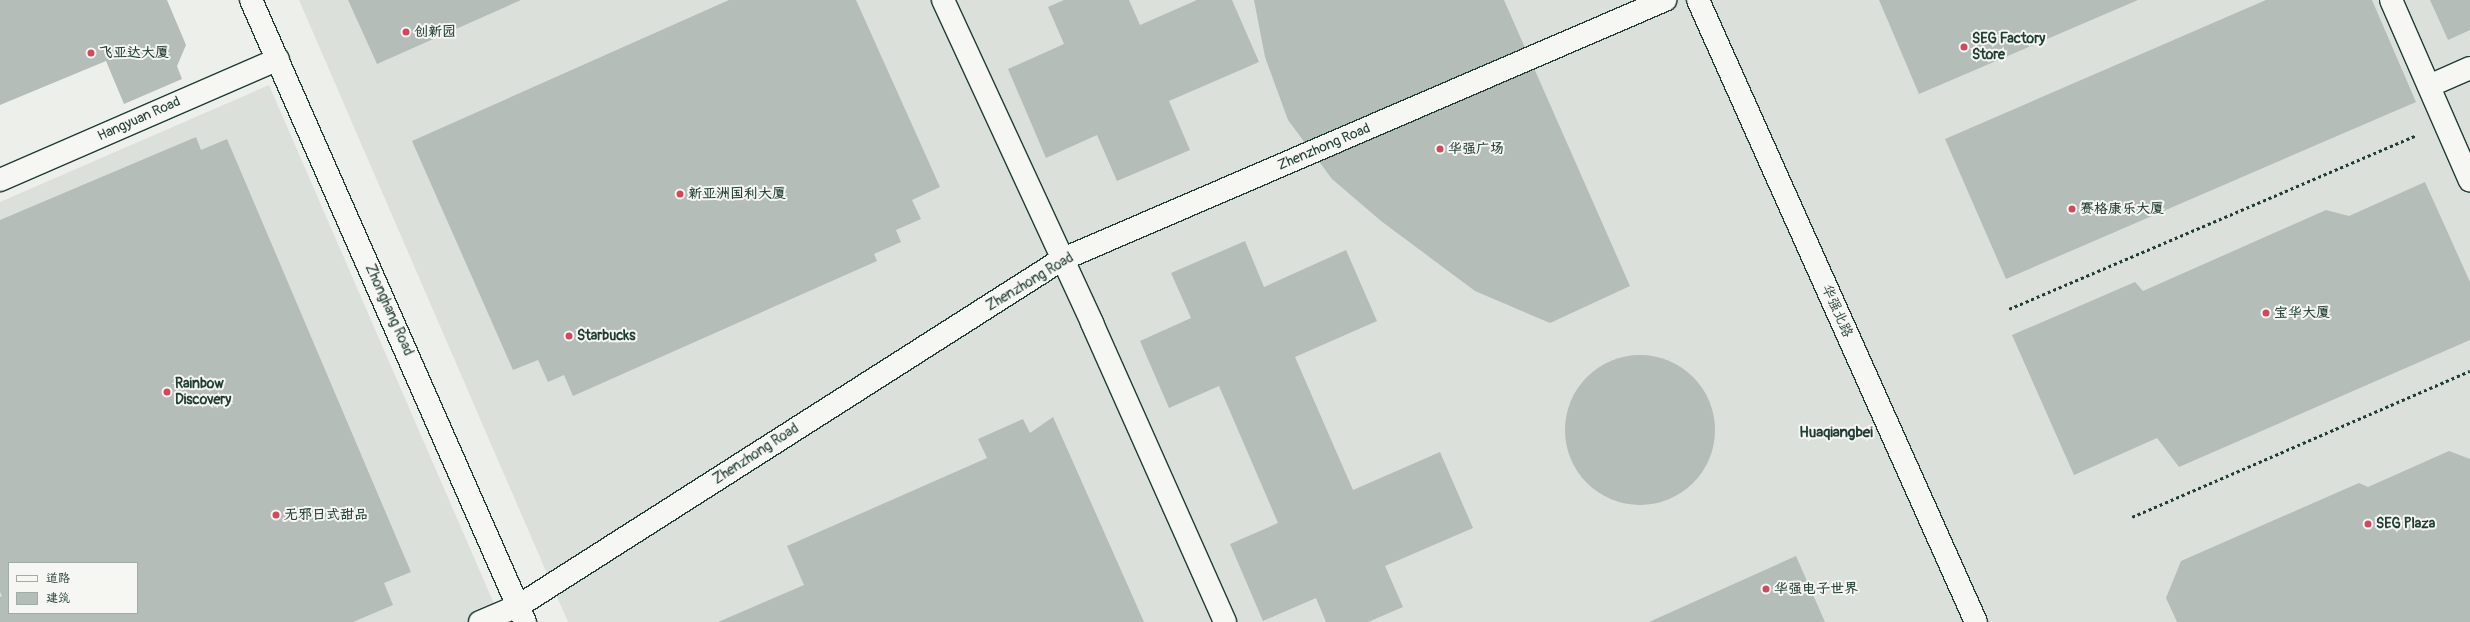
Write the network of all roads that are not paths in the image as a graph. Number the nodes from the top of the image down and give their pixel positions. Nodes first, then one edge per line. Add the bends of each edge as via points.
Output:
1 (251, 0) edge
2 (942, 0) edge
3 (1665, 0) edge
4 (1698, 0) edge
5 (2391, 0) edge
6 (278, 59) junction
7 (2470, 68) edge
8 (2429, 86) junction
9 (0, 180) edge
10 (2470, 182) edge
11 (1061, 260) junction
12 (522, 614) edge
13 (480, 622) edge
14 (1225, 622) edge
15 (1976, 622) edge

1 - 6 street, Zhonghang Road
2 - 11 street
3 - 11 street, Zhenzhong Road
4 - 15 street, 华强北路
5 - 8 street
6 - 9 street, Hangyuan Road
6 - 12 street, Zhonghang Road
7 - 8 street
8 - 10 street
11 - 12 street, Zhenzhong Road
11 - 14 street via 1092,323
12 - 13 street, Zhenzhong Road

